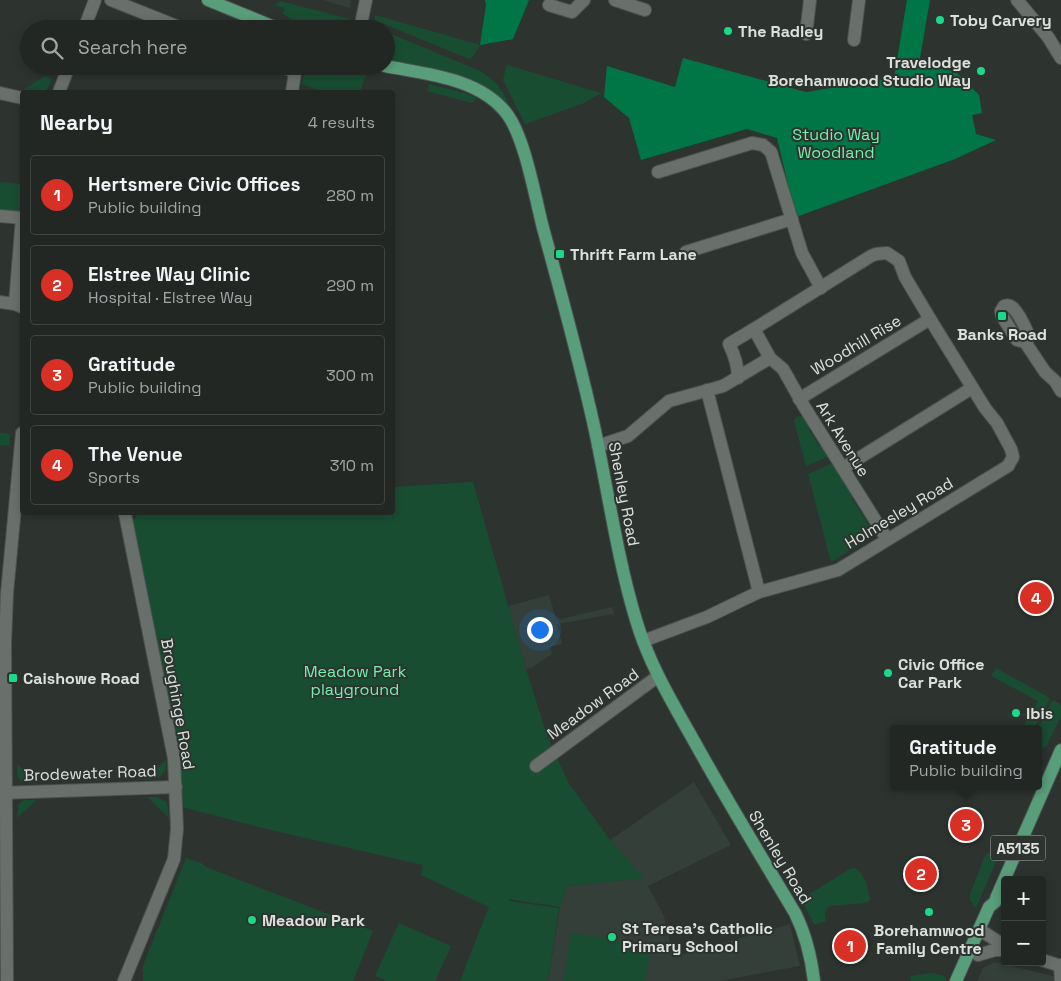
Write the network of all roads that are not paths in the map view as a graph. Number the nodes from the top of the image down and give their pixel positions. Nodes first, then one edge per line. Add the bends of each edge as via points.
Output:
1 (95, 0) edge
2 (111, 0) edge
3 (208, 0) edge
4 (366, 0) edge
5 (584, 0) edge
6 (615, 0) edge
7 (810, 0) edge
8 (859, 0) edge
9 (1017, 0) edge
10 (549, 5) dead end
11 (645, 10) dead end
12 (87, 20) edge
13 (161, 20) edge
14 (258, 20) edge
15 (362, 20) edge
16 (806, 34) dead end
17 (854, 40) dead end
18 (1061, 58) edge
19 (395, 68) edge
20 (66, 75) edge
21 (294, 75) edge
22 (61, 90) edge
23 (292, 90) edge
24 (0, 94) edge
25 (20, 98) edge
26 (658, 172) dead end
27 (0, 216) edge
28 (20, 218) edge
29 (792, 219) junction
30 (686, 252) dead end
31 (20, 276) edge
32 (821, 288) junction
33 (0, 302) edge
34 (19, 305) edge
35 (930, 319) junction
36 (754, 329) junction
37 (1025, 342) dead end
38 (770, 358) junction
39 (738, 378) junction
40 (972, 388) junction
41 (708, 390) junction
42 (1061, 391) edge
43 (799, 399) junction
44 (598, 446) junction
45 (20, 447) edge
46 (843, 468) junction
47 (125, 515) edge
48 (887, 539) junction
49 (5, 556) edge
50 (760, 592) junction
51 (643, 641) junction
52 (657, 677) junction
53 (1061, 750) edge
54 (536, 766) dead end
55 (176, 787) junction
56 (3, 792) edge
57 (983, 932) junction
58 (1001, 943) edge
59 (1001, 950) edge
60 (978, 955) junction
61 (1046, 961) edge
62 (1060, 966) edge
63 (7, 981) edge
64 (124, 981) edge
65 (814, 981) edge
66 (956, 981) edge
67 (965, 981) edge
68 (1061, 981) edge

1 - 12 street
2 - 13 street
3 - 14 main road
4 - 15 street
5 - 10 street via 572,12
6 - 11 street
7 - 16 street
8 - 17 street
9 - 18 street
19 - 44 main road, Shenley Road via 475,88 498,104 513,123 555,270
20 - 22 street
21 - 23 street
24 - 25 street
26 - 29 street via 752,143 763,145 771,152
27 - 28 street
29 - 30 street
29 - 32 street via 802,252
31 - 34 street
32 - 35 street, Holmesley Road via 870,256 887,254 899,261
32 - 36 street, Holmesley Road
33 - 34 street
35 - 40 street, Holmesley Road
35 - 43 street, Woodhill Rise
36 - 38 street, Ark Avenue
36 - 39 street, Holmesley Road via 729,344 735,355
37 - 42 street
38 - 39 street
38 - 43 street, Ark Avenue via 783,369
39 - 41 street
40 - 46 street
40 - 48 street, Holmesley Road via 1012,448 1008,466
41 - 44 street via 669,401 628,436
41 - 50 street
43 - 46 street, Ark Avenue
44 - 51 main road, Shenley Road via 624,574
45 - 49 street
46 - 48 street, Ark Avenue
47 - 55 street, Broughinge Road via 174,758
48 - 50 street, Holmesley Road via 838,570
49 - 56 street
50 - 51 street, Holmesley Road via 707,617
51 - 52 main road, Shenley Road
52 - 54 street, Meadow Road via 544,753
52 - 65 main road, Shenley Road via 795,913 811,954
53 - 57 main road, A5135 via 995,902 989,906
55 - 56 street, Brodewater Road
55 - 64 street, Broughinge Road via 174,859
56 - 63 street
57 - 58 street
57 - 60 main road, A5135
57 - 66 main road, A5135
59 - 60 street
60 - 67 main road, A5135
61 - 62 street
62 - 68 street

